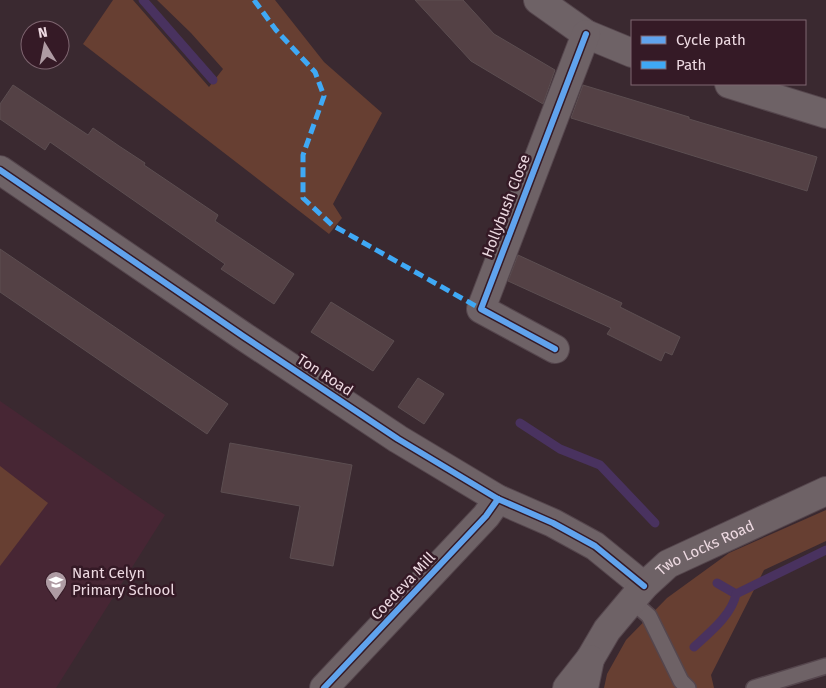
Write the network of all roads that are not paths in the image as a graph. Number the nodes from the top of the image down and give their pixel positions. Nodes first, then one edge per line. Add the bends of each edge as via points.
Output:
1 (538, 0) edge
2 (586, 34) junction
3 (631, 53) edge
4 (732, 85) edge
5 (826, 114) edge
6 (0, 170) edge
7 (554, 349) dead end
8 (826, 491) edge
9 (498, 498) junction
10 (638, 594) junction
11 (590, 659) junction
12 (826, 666) edge
13 (324, 688) edge
14 (568, 688) edge
15 (584, 688) edge
16 (688, 688) edge
17 (754, 688) edge

1 - 2 street
2 - 3 street
2 - 7 street, Hollybush Close via 481,309
4 - 5 street
6 - 9 street, Ton Road via 398,439
8 - 10 street, Two Locks Road via 668,564
9 - 10 street, Ton Road via 595,546
9 - 13 street, Coedeva Mill via 486,516
10 - 11 street, Two Locks Road via 608,630
10 - 16 lane via 681,681
11 - 14 street, Two Locks Road
11 - 15 street, Two Locks Road
12 - 17 lane

